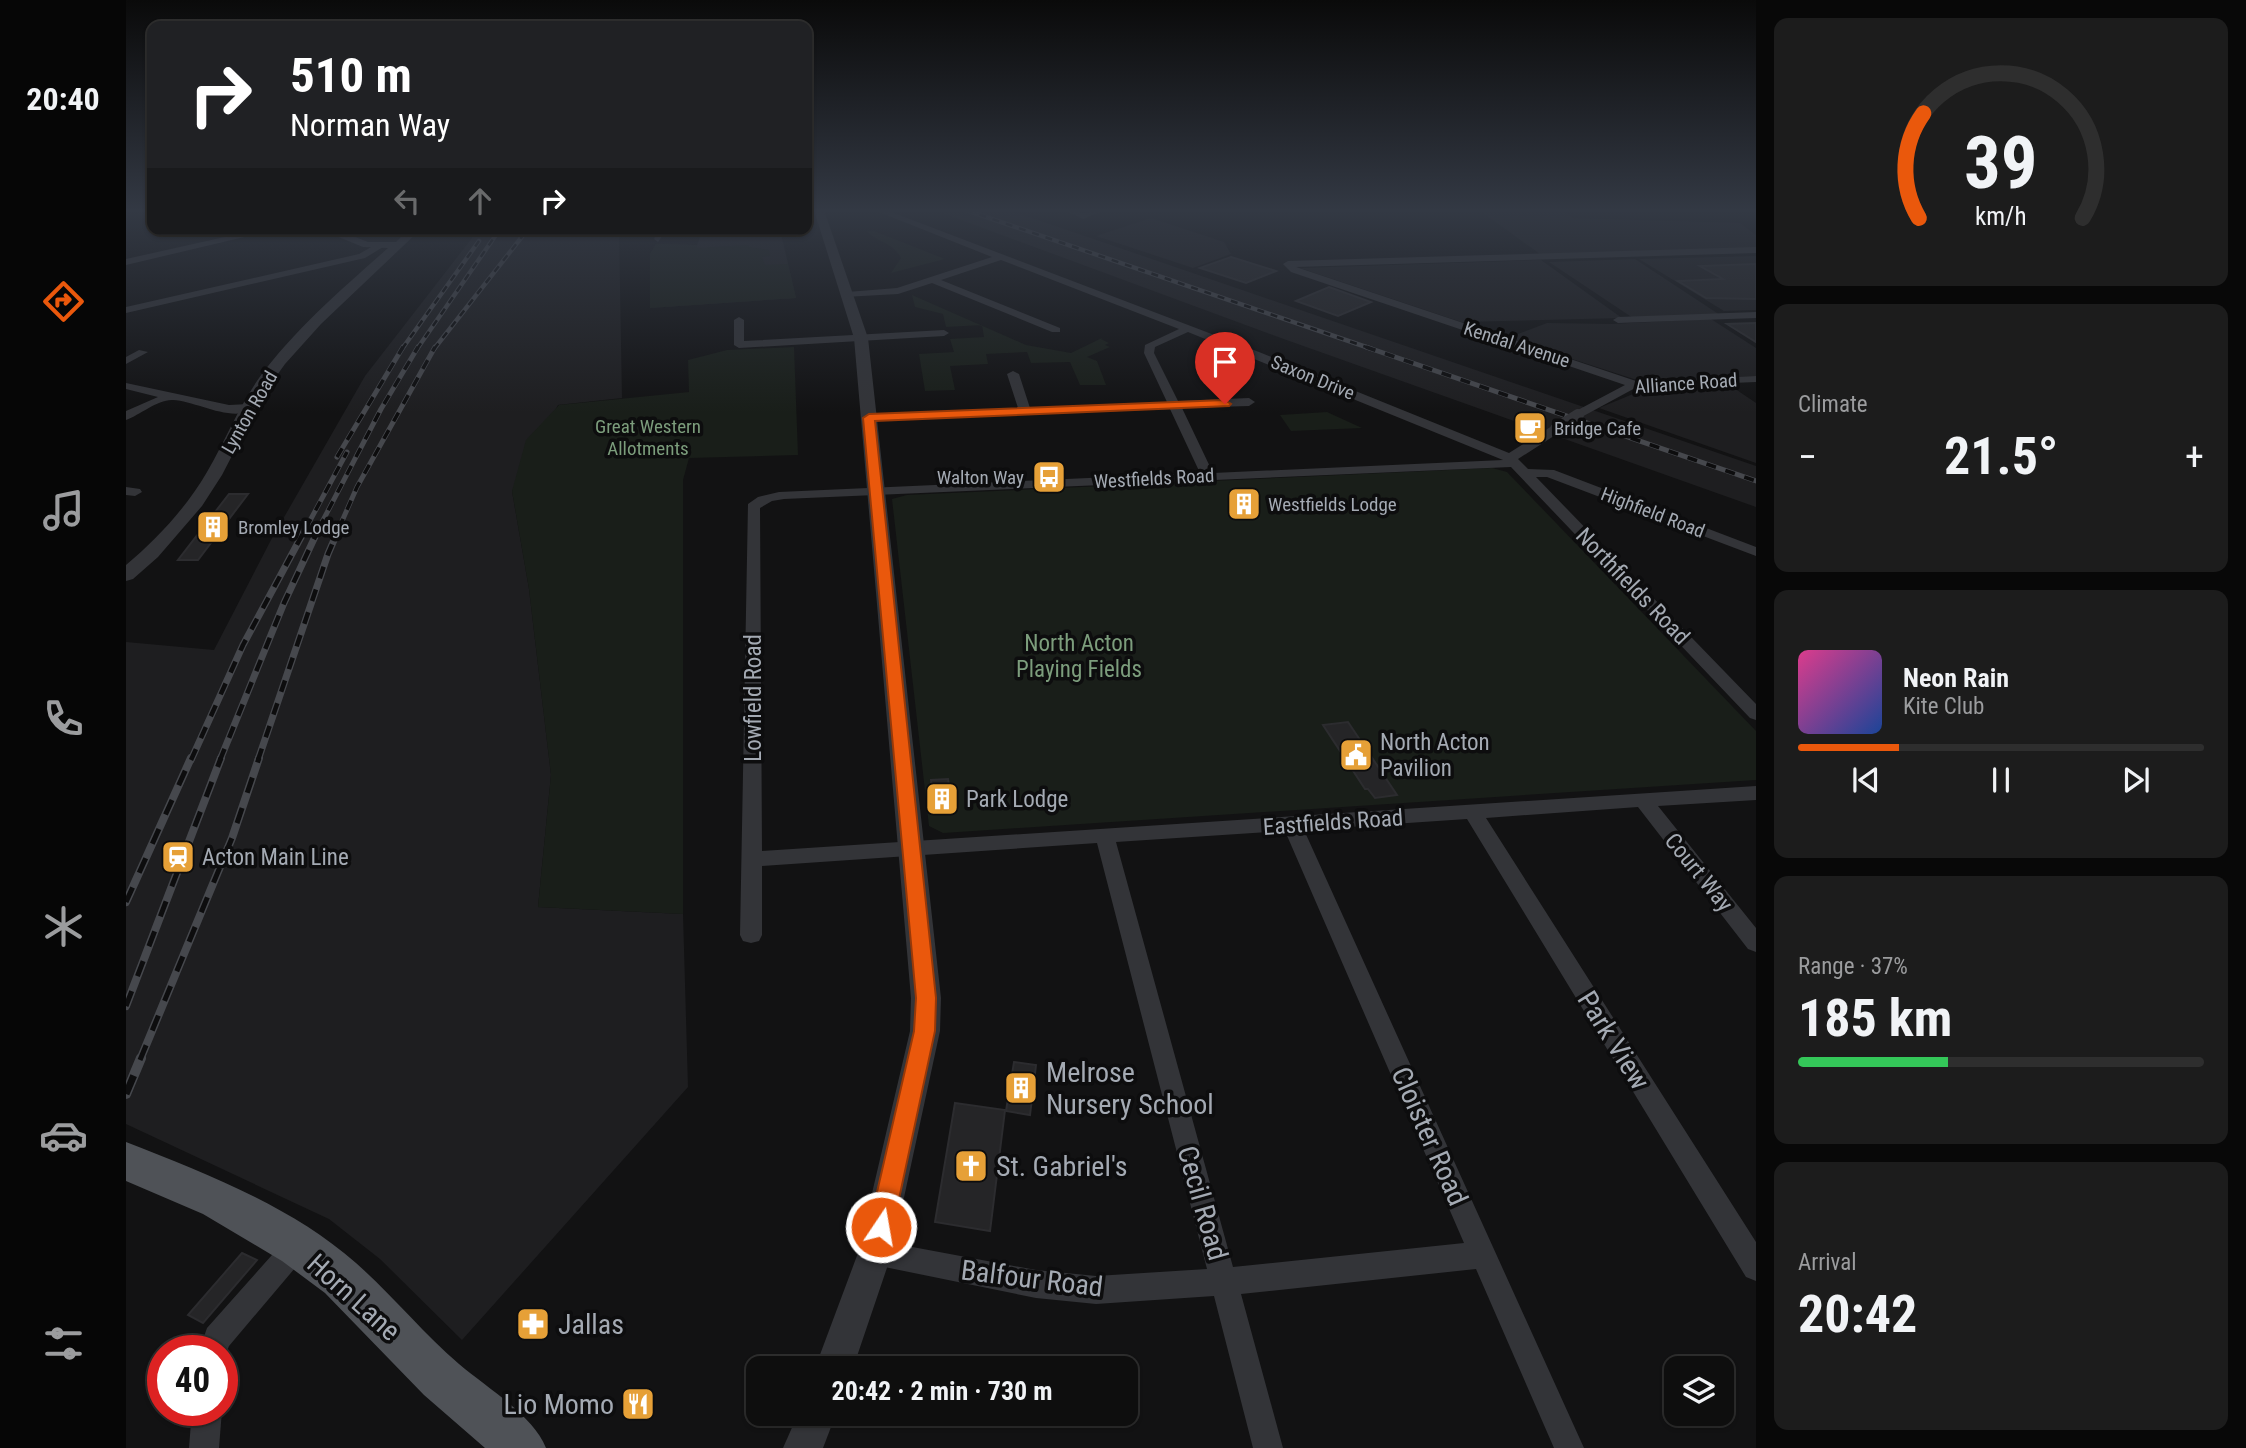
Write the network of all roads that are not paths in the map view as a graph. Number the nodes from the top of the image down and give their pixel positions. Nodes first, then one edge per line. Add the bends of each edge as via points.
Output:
1 (268, 278) edge
2 (365, 278) edge
3 (841, 278) edge
4 (940, 278) edge
5 (1054, 278) edge
6 (1317, 278) edge
7 (933, 280) junction
8 (847, 295) junction
9 (126, 310) edge
10 (1756, 315) edge
11 (738, 320) dead end
12 (1618, 320) dead end
13 (1187, 329) junction
14 (1056, 330) dead end
15 (944, 333) dead end
16 (861, 338) junction
17 (143, 352) dead end
18 (126, 361) edge
19 (1013, 374) dead end
20 (1756, 379) edge
21 (1635, 384) junction
22 (126, 386) edge
23 (168, 396) junction
24 (1250, 402) dead end
25 (1175, 406) junction
26 (249, 408) junction
27 (1025, 412) junction
28 (126, 416) edge
29 (869, 418) junction
30 (1520, 465) junction
31 (1209, 476) junction
32 (877, 491) junction
33 (1756, 552) edge
34 (126, 575) edge
35 (1749, 698) edge
36 (1756, 713) edge
37 (1756, 793) edge
38 (1643, 801) junction
39 (1473, 813) junction
40 (1292, 825) junction
41 (1105, 836) junction
42 (909, 848) junction
43 (752, 859) junction
44 (751, 935) dead end
45 (1756, 943) edge
46 (126, 1161) edge
47 (297, 1247) junction
48 (875, 1253) junction
49 (1482, 1255) junction
50 (1756, 1267) edge
51 (1226, 1282) junction
52 (220, 1335) edge
53 (838, 1356) edge
54 (206, 1426) edge
55 (812, 1426) edge
56 (204, 1448) edge
57 (522, 1448) edge
58 (803, 1448) edge
59 (1268, 1448) edge
60 (1569, 1448) edge

1 - 9 street
2 - 26 street, Lynton Road via 293,346
3 - 8 street
4 - 7 street
5 - 13 street, Saxon Drive
6 - 21 street, Kendal Avenue
7 - 8 street via 898,291
7 - 14 street
8 - 16 street
10 - 12 street
11 - 16 street via 739,345
13 - 25 street via 1149,348
13 - 30 street, Saxon Drive via 1465,438
15 - 16 street
16 - 29 street
17 - 18 street
19 - 27 street
20 - 21 street, Alliance Road
21 - 30 street, Alliance Road, bridge via 1556,429
22 - 23 street
23 - 26 street via 229,409
23 - 28 street
24 - 25 street
25 - 27 street
25 - 31 street
26 - 34 street, Lynton Road via 214,475 187,514
27 - 29 street
29 - 32 street
30 - 31 street, Westfields Road
30 - 33 street, Highfield Road
30 - 35 street, Northfields Road
31 - 32 street, Westfields Road
32 - 42 street
32 - 43 street, Lowfield Road via 770,496 753,507
35 - 36 street, Northfields Road
37 - 38 street, Eastfields Road
38 - 39 street, Eastfields Road
38 - 45 street, Court Way
39 - 40 street, Eastfields Road
39 - 50 street, Park View
40 - 41 street, Eastfields Road
40 - 49 street, Cloister Road
41 - 42 street, Eastfields Road
41 - 51 street, Cecil Road
42 - 43 street
42 - 48 street via 926,998 925,1031
43 - 44 street
46 - 47 main road, Horn Lane via 218,1200
47 - 52 street
47 - 57 main road, Horn Lane via 340,1278 440,1379
48 - 51 street, Balfour Road via 1036,1284 1097,1290
48 - 53 street
49 - 51 street, Balfour Road
49 - 60 street, Cloister Road
51 - 59 street, Cecil Road
54 - 56 street
55 - 58 street

